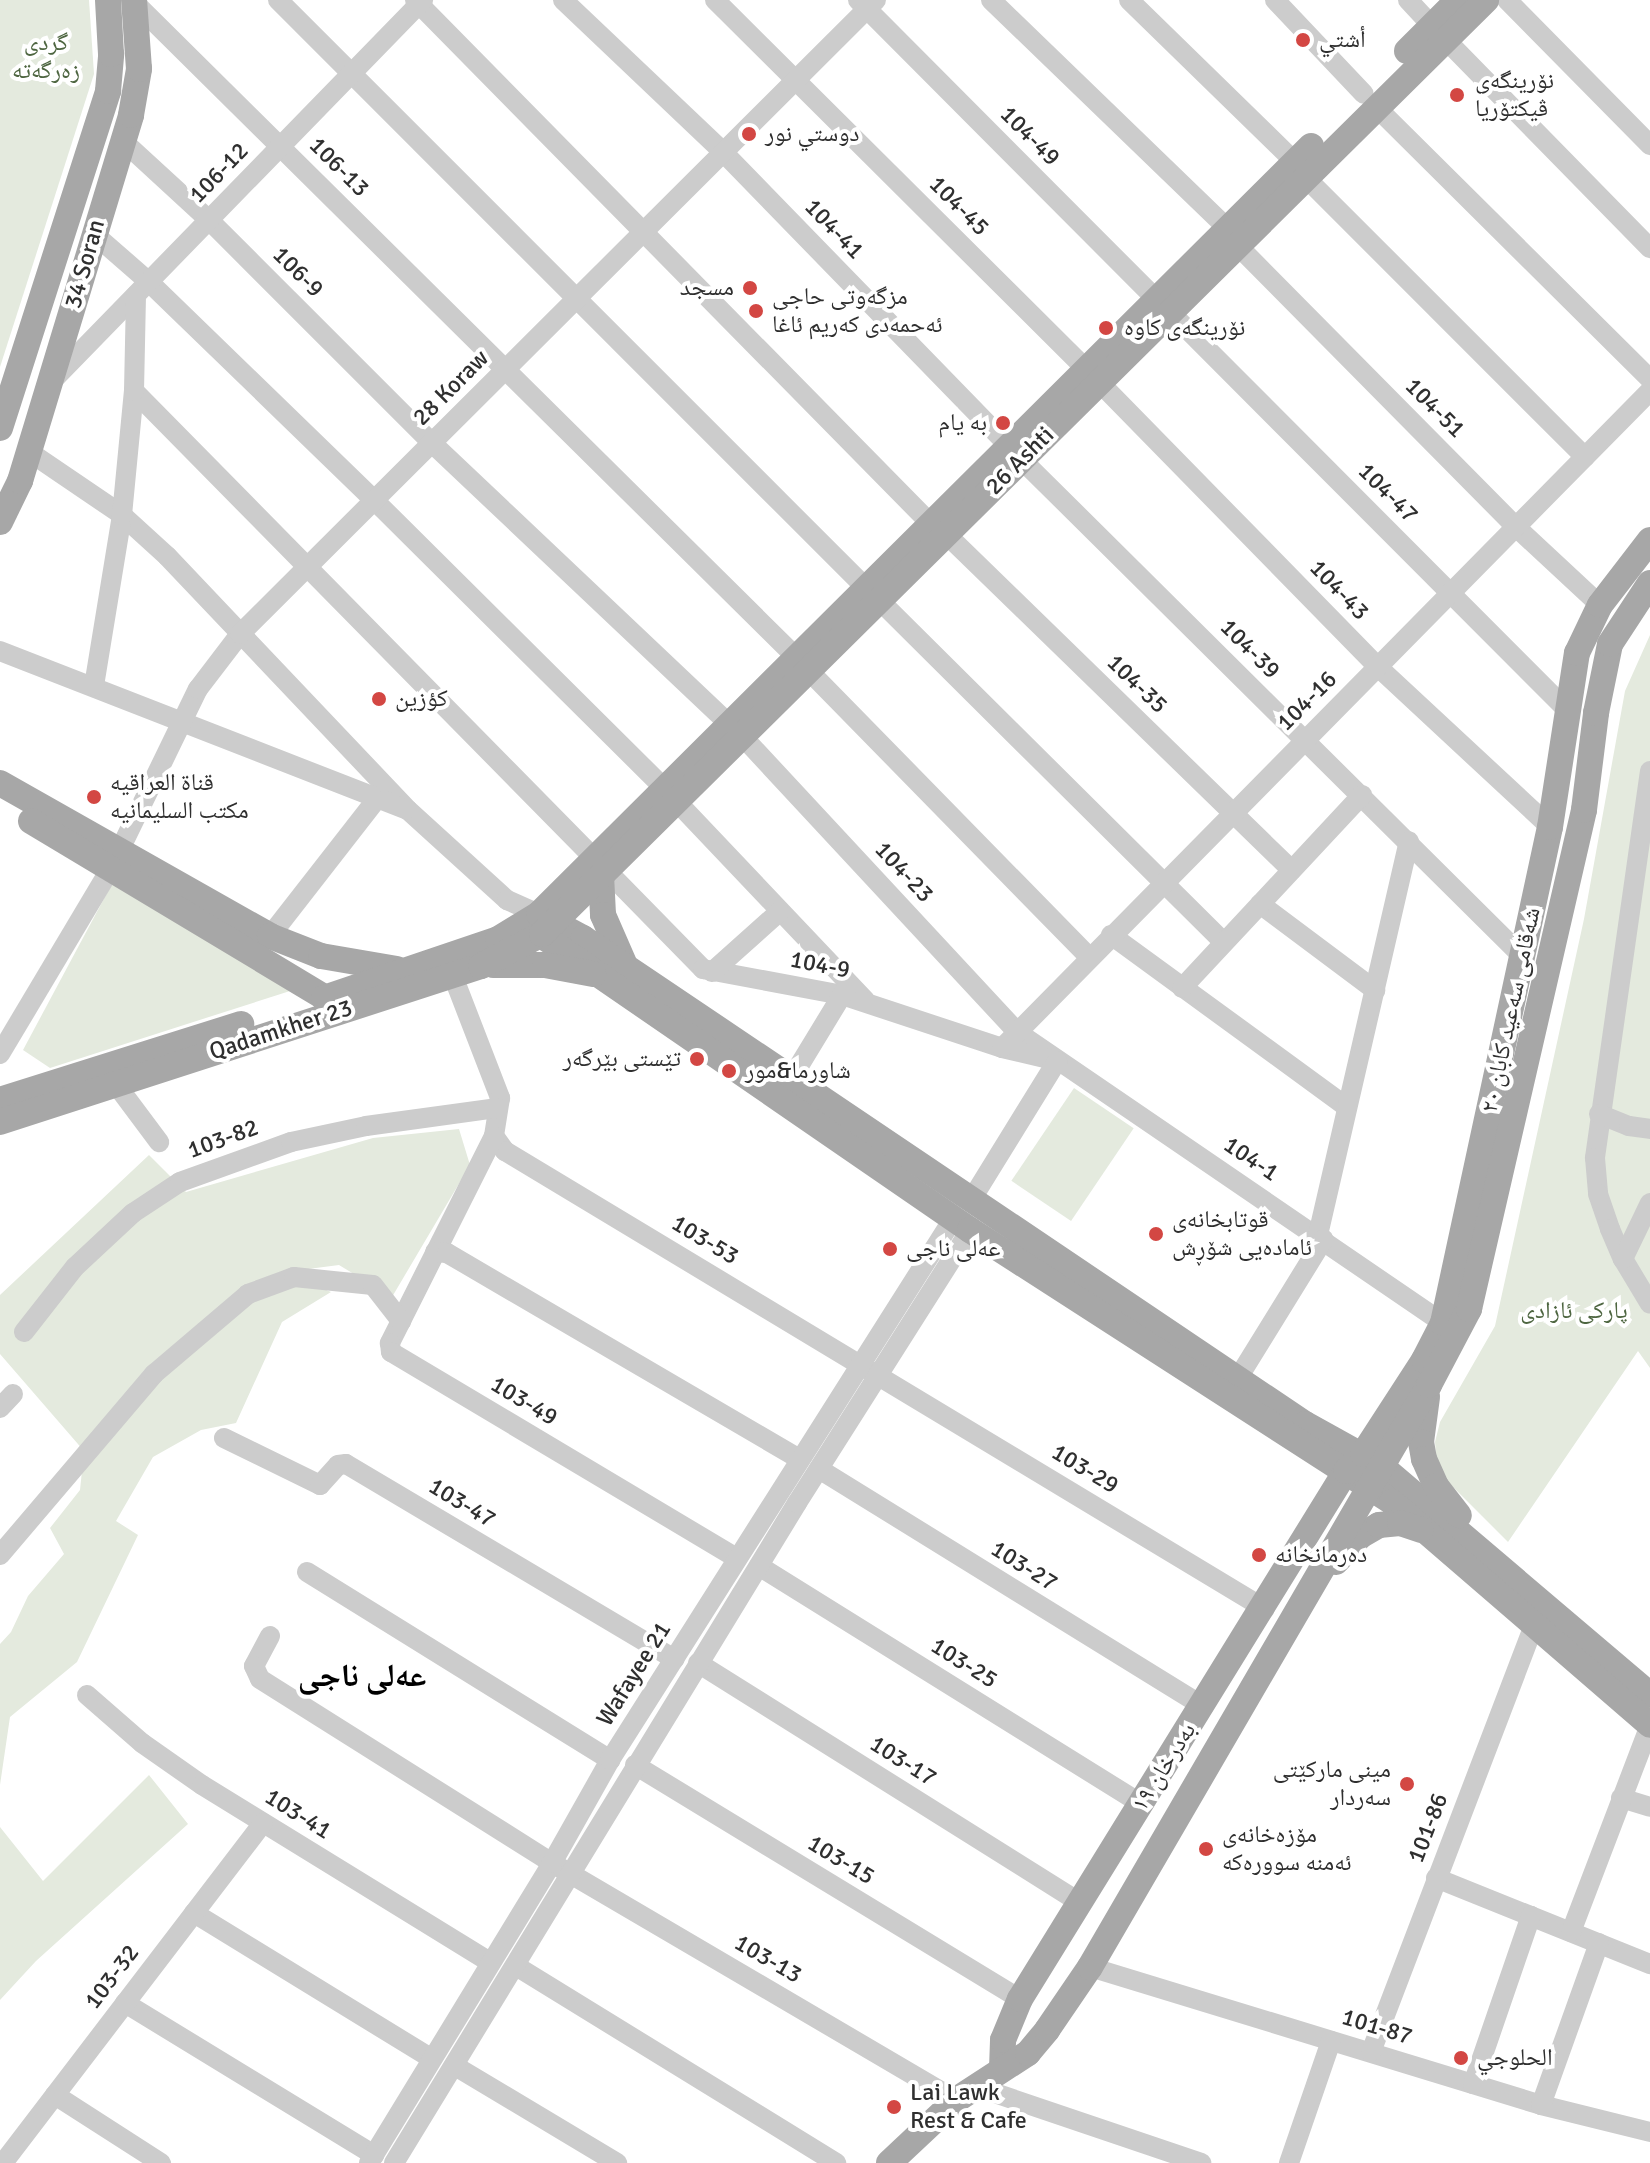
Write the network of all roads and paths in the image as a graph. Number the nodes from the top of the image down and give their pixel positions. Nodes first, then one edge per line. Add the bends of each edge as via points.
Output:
1 (278, 0) edge
2 (563, 0) edge
3 (715, 0) edge
4 (991, 0) edge
5 (1129, 0) edge
6 (1275, 0) edge
7 (1408, 0) edge
8 (1458, 0) edge
9 (1486, 0) edge
10 (1507, 0) edge
11 (126, 1) edge
12 (419, 1) edge
13 (867, 3) edge
14 (1439, 32) junction
15 (353, 72) junction
16 (796, 79) junction
17 (1370, 100) junction
18 (123, 141) junction
19 (1650, 145) edge
20 (281, 146) junction
21 (723, 152) junction
22 (1300, 170) junction
23 (209, 220) junction
24 (94, 234) junction
25 (644, 234) junction
26 (1232, 236) junction
27 (1650, 248) edge
28 (142, 288) junction
29 (577, 300) junction
30 (1163, 306) junction
31 (507, 369) junction
32 (1092, 376) junction
33 (1650, 379) edge
34 (51, 382) junction
35 (134, 391) junction
36 (1650, 391) edge
37 (0, 428) edge
38 (433, 444) junction
39 (28, 451) junction
40 (1015, 452) junction
41 (1585, 457) junction
42 (375, 501) junction
43 (122, 515) junction
44 (0, 522) edge
45 (1516, 527) junction
46 (938, 529) junction
47 (1650, 540) edge
48 (307, 569) junction
49 (1650, 583) edge
50 (1451, 592) junction
51 (872, 594) junction
52 (1600, 605) junction
53 (240, 634) junction
54 (0, 651) edge
55 (802, 664) junction
56 (1377, 666) junction
57 (94, 686) junction
58 (1568, 711) junction
59 (181, 724) junction
60 (736, 730) junction
61 (1304, 740) junction
62 (1650, 771) edge
63 (0, 783) edge
64 (671, 795) junction
65 (1362, 795) junction
66 (376, 800) junction
67 (0, 803) edge
68 (408, 810) junction
69 (1232, 814) junction
70 (1550, 827) junction
71 (1409, 841) junction
72 (115, 860) junction
73 (600, 867) junction
74 (1650, 868) edge
75 (1292, 870) junction
76 (1162, 884) junction
77 (1632, 890) junction
78 (1260, 904) junction
79 (779, 912) junction
80 (540, 924) junction
81 (1111, 935) junction
82 (270, 936) junction
83 (1224, 943) junction
84 (1089, 957) junction
85 (1523, 957) junction
86 (481, 966) junction
87 (409, 971) junction
88 (712, 972) junction
89 (617, 974) junction
90 (453, 976) junction
91 (1182, 988) junction
92 (846, 989) junction
93 (1375, 990) junction
94 (335, 1003) junction
95 (1023, 1036) junction
96 (1002, 1048) junction
97 (0, 1054) edge
98 (1057, 1061) junction
99 (791, 1079) junction
100 (115, 1083) junction
101 (0, 1100) edge
102 (499, 1103) junction
103 (1347, 1107) junction
104 (1599, 1114) junction
105 (0, 1122) edge
106 (1650, 1129) edge
107 (159, 1142) dead end
108 (500, 1144) junction
109 (1650, 1203) edge
110 (965, 1216) junction
111 (1321, 1237) junction
112 (441, 1253) junction
113 (1623, 1259) junction
114 (1650, 1304) edge
115 (401, 1321) junction
116 (1443, 1323) junction
117 (24, 1332) dead end
118 (870, 1369) junction
119 (1427, 1372) junction
120 (1238, 1378) junction
121 (1305, 1424) junction
122 (1278, 1431) junction
123 (224, 1438) dead end
124 (799, 1459) junction
125 (819, 1469) junction
126 (1365, 1469) junction
127 (1323, 1514) junction
128 (1436, 1538) junction
129 (0, 1555) edge
130 (736, 1558) junction
131 (1495, 1561) junction
132 (759, 1566) junction
133 (307, 1572) dead end
134 (1306, 1593) junction
135 (1265, 1609) junction
136 (1535, 1622) junction
137 (270, 1636) dead end
138 (674, 1659) junction
139 (698, 1663) junction
140 (87, 1695) dead end
141 (1650, 1695) edge
142 (1202, 1706) junction
143 (1650, 1725) edge
144 (610, 1760) junction
145 (635, 1765) junction
146 (1621, 1798) junction
147 (1141, 1804) junction
148 (1650, 1807) edge
149 (263, 1823) junction
150 (552, 1863) junction
151 (572, 1874) junction
152 (1436, 1878) junction
153 (1080, 1903) junction
154 (194, 1913) junction
155 (1531, 1916) junction
156 (1571, 1932) junction
157 (1599, 1943) junction
158 (491, 1963) junction
159 (1650, 1964) edge
160 (516, 1966) junction
161 (1090, 1967) junction
162 (1020, 1999) junction
163 (125, 2003) junction
164 (1331, 2041) junction
165 (1371, 2052) junction
166 (432, 2059) junction
167 (455, 2066) junction
168 (1002, 2069) junction
169 (1473, 2084) junction
170 (965, 2093) junction
171 (55, 2095) junction
172 (1541, 2105) junction
173 (1650, 2132) edge
174 (371, 2159) edge
175 (3, 2163) edge
176 (161, 2163) edge
177 (394, 2163) edge
178 (617, 2163) edge
179 (836, 2163) edge
180 (889, 2163) edge
181 (1201, 2163) edge
182 (1289, 2163) edge

1 - 15 street
2 - 21 street, 104-41
3 - 16 street, 104-45
4 - 26 street, 104-51
5 - 22 street
6 - 17 street
7 - 14 street
8 - 14 main road, 26 Ashti
9 - 14 main road, 26 Ashti
10 - 19 street
11 - 18 main road, 34 Soran via 139,69
11 - 20 street, 106-13
11 - 37 main road, 34 Soran via 111,54 108,91
12 - 15 street, 106-12
12 - 25 street, 104-35
13 - 16 street, 28 Koraw
13 - 30 street, 104-49
14 - 17 main road, 26 Ashti
14 - 27 street
15 - 20 street, 106-12
15 - 29 street
16 - 21 street, 28 Koraw
16 - 32 street, 104-45
17 - 22 main road, 26 Ashti
17 - 33 street
18 - 23 street, 106-9
18 - 24 main road, 34 Soran
20 - 23 street, 106-12
20 - 31 street, 106-13
21 - 25 street, 28 Koraw
21 - 40 street, 104-41
22 - 26 main road, 26 Ashti
22 - 41 street
23 - 28 street, 106-12
23 - 38 street, 106-9
24 - 28 street
24 - 34 main road, 34 Soran
25 - 29 street, 28 Koraw
25 - 46 street, 104-35
26 - 30 main road, 26 Ashti
26 - 45 street, 104-51
28 - 34 street, 106-12
28 - 35 street
28 - 42 street
29 - 31 street, 28 Koraw
29 - 51 street
30 - 32 main road, 26 Ashti
30 - 50 street, 104-47
31 - 38 street, 28 Koraw
31 - 55 street, 106-13
32 - 40 main road, 26 Ashti
32 - 56 street, 104-43
34 - 39 main road, 34 Soran
35 - 43 street
35 - 48 street, 104-9
36 - 41 street, 104-16
38 - 42 street, 28 Koraw
38 - 60 street, 106-9
39 - 43 street
39 - 44 main road, 34 Soran
40 - 46 main road, 26 Ashti
40 - 61 street, 104-39
41 - 45 street, 104-16
42 - 48 street, 28 Koraw
42 - 64 street
43 - 53 street
43 - 57 street
45 - 50 street, 104-16
45 - 52 street, 104-51
46 - 51 main road, 26 Ashti
46 - 69 street, 104-35
47 - 52 main road, شەقامی سەعید کابان ٢٠
48 - 53 street, 28 Koraw
48 - 73 street, 104-9
49 - 119 main road, شەقامی سەعید کابان ٢٠ via 1610,644 1581,825 1469,1309
50 - 56 street, 104-16
50 - 58 street, 104-47
51 - 55 main road, 26 Ashti
51 - 76 street
52 - 58 main road, شەقامی سەعید کابان ٢٠ via 1577,653
53 - 59 street, 28 Koraw via 198,689
53 - 68 street
54 - 57 street
55 - 60 main road, 26 Ashti
55 - 84 street, 106-13
56 - 61 street, 104-16
56 - 70 street, 104-43
57 - 59 street
58 - 70 main road, شەقامی سەعید کابان ٢٠
59 - 66 street
59 - 72 street, 28 Koraw
60 - 64 main road, 26 Ashti
60 - 95 street, 104-23
61 - 65 street, 104-39
61 - 69 street, 104-16
62 - 77 street
63 - 72 main road
64 - 73 main road, 26 Ashti
64 - 79 street
65 - 71 street, 104-39
65 - 75 street
66 - 68 street
66 - 82 street
67 - 72 main road
68 - 80 street
69 - 75 street, 104-35
69 - 76 street, 104-16
70 - 85 main road, شەقامی سەعید کابان ٢٠
71 - 85 street, 104-39
71 - 93 street
72 - 82 main road
72 - 94 main road
72 - 97 street, 28 Koraw
73 - 80 main road, 26 Ashti
73 - 88 street, 104-9
73 - 89 main road via 603,915 617,952
74 - 77 street
75 - 78 street
76 - 81 street, 104-16
76 - 83 street
77 - 104 street
78 - 83 street
78 - 93 street
79 - 88 street
79 - 92 street
80 - 86 main road, Qadamkher 23
80 - 87 main road, Qadamkher 23
80 - 89 main road
81 - 84 street, 104-16
81 - 91 street
82 - 87 main road via 321,956
83 - 91 street
84 - 95 street, 104-16
85 - 116 main road, شەقامی سەعید کابان ٢٠
86 - 89 main road via 545,965
86 - 90 main road, Qadamkher 23
87 - 94 main road, Qadamkher 23
88 - 92 street, 104-9
89 - 99 main road
89 - 110 main road
90 - 94 main road, Qadamkher 23
90 - 102 street
91 - 103 street
92 - 96 street, 104-9 via 868,1002
92 - 99 street
93 - 103 street
94 - 100 main road, Qadamkher 23
94 - 101 main road, Qadamkher 23
95 - 96 street, 104-16
95 - 98 street, 104-1
96 - 98 street, 104-9
98 - 110 street, Wafayee 21
98 - 111 street, 104-1
99 - 110 main road
100 - 105 main road, Qadamkher 23
100 - 107 street
102 - 108 street, 103-49
102 - 117 street, 103-82 via 291,1142 180,1182 133,1213 75,1267
103 - 111 street
104 - 106 street
104 - 113 street via 1598,1194
108 - 112 street, 103-49
108 - 118 street, 103-53
109 - 113 street
110 - 118 street, Wafayee 21
110 - 120 main road
110 - 122 main road
111 - 116 street, 104-1
111 - 120 street
112 - 115 street, 103-49
112 - 124 street
113 - 114 street
115 - 129 street via 373,1285 294,1277 248,1294 154,1374
115 - 130 street, 103-49 via 391,1352
116 - 119 main road, شەقامی سەعید کابان ٢٠
118 - 124 street, Wafayee 21
118 - 125 street, Wafayee 21
118 - 135 street, 103-29
119 - 121 main road via 1360,1427
119 - 126 main road, شەقامی سەعید کابان ٢٠
119 - 131 main road via 1421,1442 1425,1465
120 - 121 main road
121 - 126 main road
122 - 126 main road
122 - 127 main road via 1329,1479
123 - 138 street, 103-47 via 320,1485 338,1465 346,1464
124 - 130 street, Wafayee 21
125 - 132 street, Wafayee 21
125 - 142 street, 103-27
126 - 127 main road, بەدرخان ١٩
126 - 128 main road
126 - 131 main road
126 - 134 main road, بەدرخان ١٩
127 - 135 main road, بەدرخان ١٩
128 - 134 main road via 1400,1523 1369,1530
128 - 136 main road
130 - 138 street, Wafayee 21
131 - 141 main road
132 - 139 street, Wafayee 21
132 - 147 street, 103-25
133 - 144 street
134 - 161 main road, بەدرخان ١٩
135 - 142 main road, بەدرخان ١٩
136 - 143 main road
136 - 152 street, 101-86
137 - 150 street, 103-13 via 254,1666 256,1676
138 - 144 street, Wafayee 21
139 - 145 street, Wafayee 21
139 - 153 street, 103-17
140 - 149 street, 103-41 via 171,1764
142 - 147 main road, بەدرخان ١٩
143 - 146 street
144 - 150 street, Wafayee 21
145 - 151 street, Wafayee 21
145 - 162 street, 103-15
146 - 148 street
146 - 156 street
147 - 153 main road, بەدرخان ١٩
149 - 154 street, 103-32
149 - 158 street, 103-41
150 - 151 street, 103-13
150 - 158 street, Wafayee 21
151 - 160 street, Wafayee 21
151 - 170 street, 103-13
152 - 155 street
152 - 165 street, 101-86
153 - 162 main road, بەدرخان ١٩
154 - 163 street, 103-32
154 - 166 street
155 - 156 street
155 - 169 street
156 - 157 street
157 - 159 street
157 - 172 street
158 - 166 street, Wafayee 21
160 - 167 street, Wafayee 21
160 - 179 street
161 - 164 street, 101-87
161 - 168 main road, بەدرخان ١٩ via 1038,2042
162 - 168 main road, بەدرخان ١٩ via 1003,2040
163 - 171 street, 103-32
163 - 174 street
164 - 165 street, 101-87
164 - 182 street
165 - 169 street, 101-87
166 - 174 street, Wafayee 21
167 - 177 street, Wafayee 21
167 - 178 street
168 - 170 main road, بەدرخان ١٩
169 - 172 street, 101-87
170 - 180 main road, بەدرخان ١٩
170 - 181 street, 103-13
171 - 175 street, 103-32
171 - 176 street
172 - 173 street, 101-87

